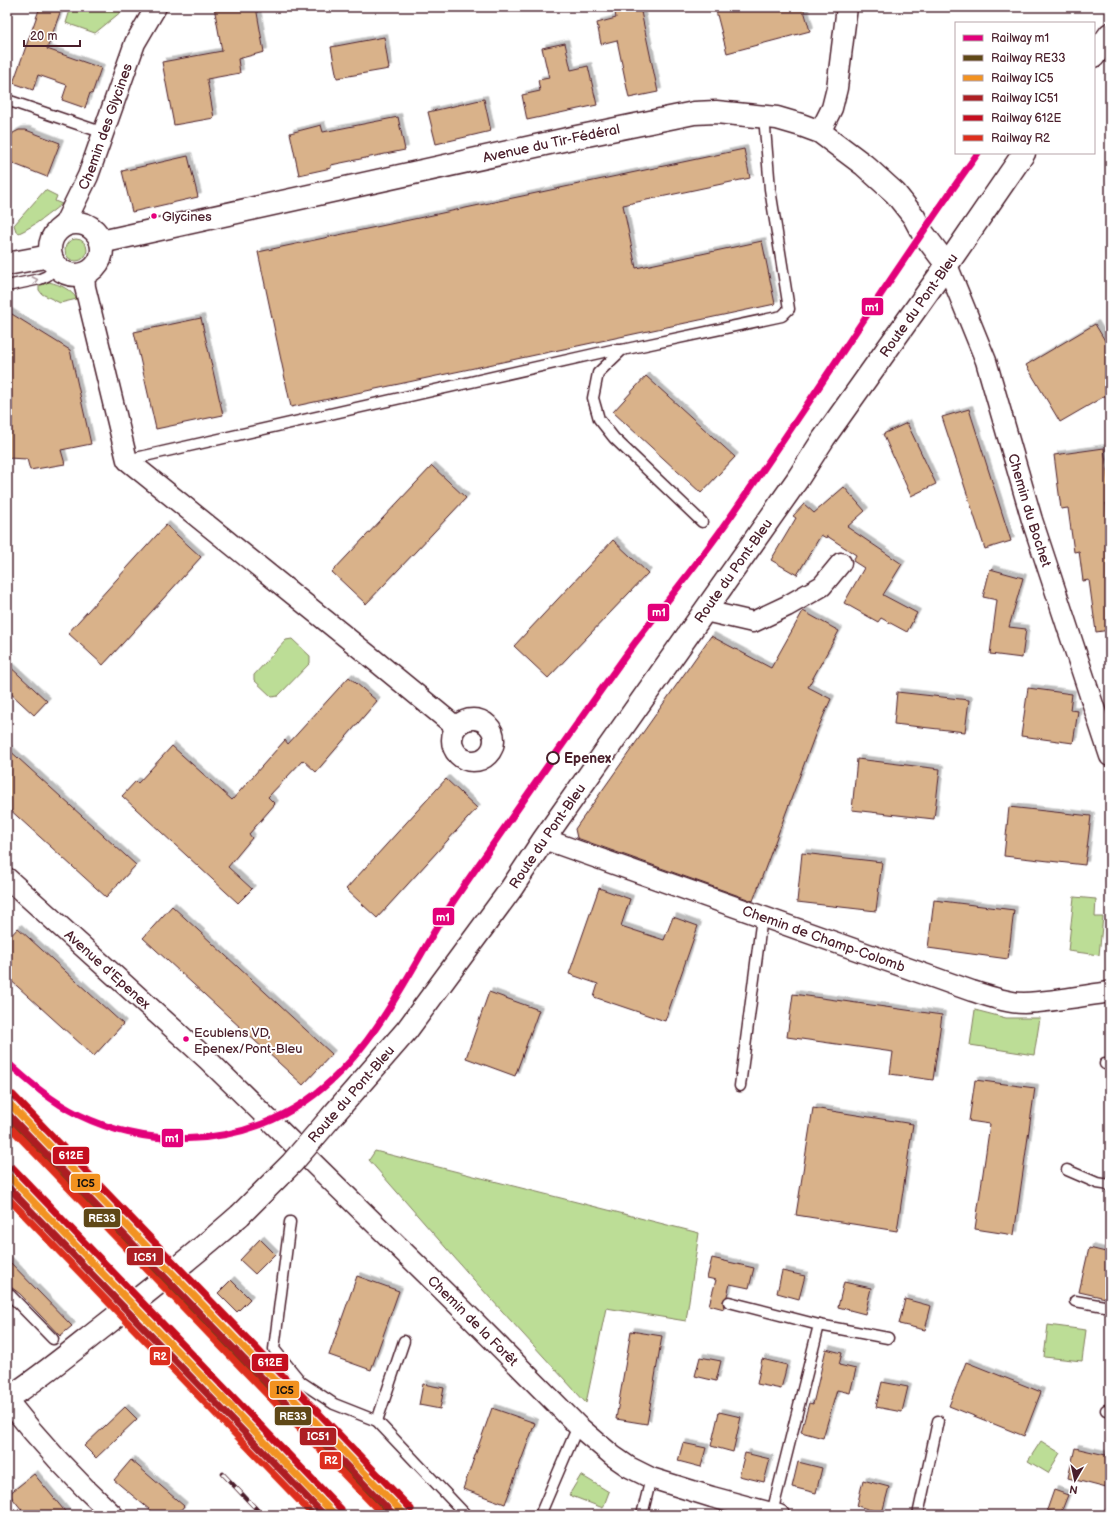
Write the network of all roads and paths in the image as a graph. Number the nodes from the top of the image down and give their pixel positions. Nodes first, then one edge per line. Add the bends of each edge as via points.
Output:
1 (156, 7) edge
2 (847, 7) edge
3 (7, 100) edge
4 (764, 116) junction
5 (820, 132) junction
6 (104, 133) junction
7 (1023, 154) edge
8 (64, 225) junction
9 (101, 242) junction
10 (53, 261) junction
11 (7, 264) edge
12 (948, 265) junction
13 (84, 274) junction
14 (7, 286) edge
15 (622, 350) junction
16 (127, 460) junction
17 (702, 522) dead end
18 (841, 563) dead end
19 (705, 611) junction
20 (456, 727) dead end
21 (1110, 756) edge
22 (544, 839) junction
23 (7, 878) edge
24 (762, 917) junction
25 (1110, 992) edge
26 (208, 1060) joint
27 (740, 1086) dead end
28 (1067, 1170) dead end
29 (1110, 1185) edge
30 (290, 1222) dead end
31 (7, 1292) edge
32 (1075, 1300) dead end
33 (729, 1302) dead end
34 (1110, 1307) edge
35 (819, 1325) junction
36 (888, 1338) dead end
37 (52, 1339) dead end
38 (404, 1341) dead end
39 (7, 1400) edge
40 (377, 1421) junction
41 (938, 1421) dead end
42 (578, 1426) junction
43 (651, 1478) junction
44 (742, 1510) edge
45 (775, 1514) edge
46 (114, 1515) edge
47 (466, 1515) edge
48 (540, 1515) edge
49 (642, 1515) edge
50 (918, 1515) edge

1 - 6 street, Chemin des Glycines via 135,43
2 - 5 street via 837,88 832,108
3 - 6 lane
4 - 5 main road, Avenue du Tir-Fédéral
4 - 9 main road, Avenue du Tir-Fédéral via 694,113
4 - 15 lane via 770,190 789,309 782,316
5 - 12 main road, Avenue du Tir-Fédéral via 895,193
6 - 8 street, Chemin des Glycines via 88,176
7 - 12 main road, Route du Pont-Bleu
8 - 9 main road via 86,225 93,229
8 - 10 main road via 52,238 50,245
9 - 13 main road via 100,259 96,266
10 - 11 main road
10 - 13 main road via 69,275
14 -> 10 lane via 47,276
12 - 19 main road, Route du Pont-Bleu via 824,438
12 - 21 street, Chemin du Bochet via 986,360 1032,520
13 - 16 street
15 - 16 lane via 612,350
15 - 17 lane via 598,373 594,398 599,419 614,438
16 - 20 street
18 - 19 street via 822,586 753,622
19 - 22 main road, Route du Pont-Bleu
22 - 24 street, Chemin de Champ-Colomb
22 - 39 main road, Route du Pont-Bleu, bridge via 511,889 407,1030 265,1192 208,1243
23 - 26 street, Avenue d'Epenex
24 - 25 street, Chemin de Champ-Colomb via 999,999 1023,1003
24 - 27 lane
26 - 42 street, Chemin de la Forêt
28 - 29 lane via 1097,1183
30 - 40 lane via 274,1349 301,1382 334,1404
31 - 37 lane
32 - 34 lane
33 - 35 lane
35 - 36 lane
35 - 45 lane
38 - 40 lane
39 - 46 street via 46,1446
40 - 47 lane
41 - 50 lane
42 - 43 street, Chemin de la Forêt via 612,1456
42 - 48 lane
43 - 44 street, Chemin de la Forêt
43 - 49 lane
44 - 45 street, Chemin de la Forêt

